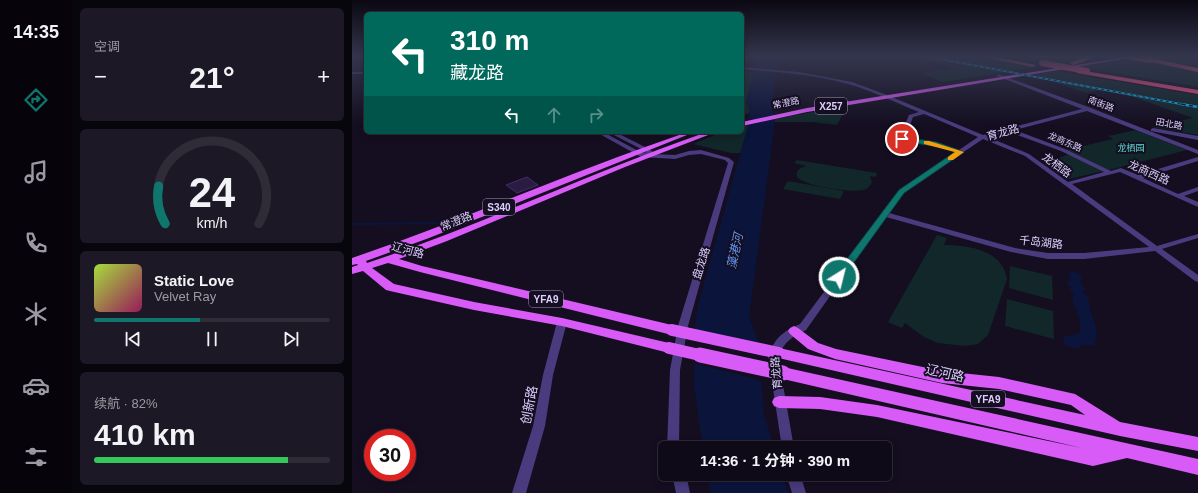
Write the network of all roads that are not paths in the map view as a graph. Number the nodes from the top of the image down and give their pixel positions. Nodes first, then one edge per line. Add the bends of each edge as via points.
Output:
1 (824, 79) edge
2 (972, 79) edge
3 (1000, 79) edge
4 (1009, 79) edge
5 (1125, 79) edge
6 (1135, 79) edge
7 (1198, 90) edge
8 (876, 94) junction
9 (886, 98) junction
10 (1089, 109) junction
11 (775, 114) junction
12 (923, 114) junction
13 (745, 120) edge
14 (1137, 128) junction
15 (1010, 130) junction
16 (603, 134) edge
17 (614, 134) edge
18 (688, 134) edge
19 (706, 134) edge
20 (982, 137) junction
21 (1198, 138) edge
22 (643, 152) junction
23 (961, 152) junction
24 (1198, 152) edge
25 (1198, 159) edge
26 (1111, 173) junction
27 (1138, 178) junction
28 (1066, 184) junction
29 (1198, 189) edge
30 (1178, 196) junction
31 (1198, 205) edge
32 (884, 214) junction
33 (1198, 236) edge
34 (433, 244) junction
35 (1154, 249) junction
36 (391, 259) junction
37 (359, 263) edge
38 (420, 269) junction
39 (352, 271) edge
40 (1198, 279) edge
41 (562, 322) junction
42 (794, 331) junction
43 (780, 402) junction
44 (1120, 429) junction
45 (673, 441) edge
46 (787, 441) edge
47 (1198, 444) edge
48 (1127, 452) junction
49 (1198, 467) edge
50 (680, 481) edge
51 (795, 481) edge
52 (520, 493) edge
53 (683, 493) edge
54 (799, 493) edge

1 - 8 street, 龙栖路
2 - 8 main road, 常澄路 / X257
3 - 9 main road, 常澄路 / X257
4 - 10 street, 南街路
5 - 7 highway, bridge
6 - 7 highway, bridge
8 - 9 street, 龙栖路
8 - 11 main road, 常澄路 / X257
9 - 11 main road, 常澄路 / X257
9 - 12 street, 龙栖路
10 - 14 street, 南街路
10 - 15 street, 育龙路
11 - 13 main road, 常澄路 / X257
12 - 20 street, 龙栖路
12 - 23 street via 910,116 902,139 936,144
14 - 21 street, 田北路
14 - 24 street, 南街路
15 - 20 street, 育龙路
15 - 26 street, 龙商东路 via 1063,150
16 - 22 street
17 - 22 street
18 - 22 main road, 常澄路
19 - 22 main road, 常澄路
20 - 23 street, 育龙路
20 - 28 street, 龙栖路 via 1027,155
22 - 34 main road, 常澄路 / S340
22 - 37 main road, 常澄路 / S340
22 - 45 street, 盘龙路 via 675,157 689,152 701,152 731,162 683,326 675,370
23 - 32 street, 育龙路 via 902,191
25 - 27 street
26 - 27 street, 龙商西路 via 1121,170
26 - 28 street, 龙商西路
27 - 30 street, 龙商西路
28 - 35 street, 龙栖路
29 - 30 street
30 - 31 street, 龙商西路
32 - 35 street, 千岛湖路 via 1014,250 1048,256 1084,256
32 - 42 street, 育龙路 via 803,327
33 - 35 street, 千岛湖路
34 - 36 main road, 常澄路
34 - 38 main road via 408,259 409,263
35 - 40 street, 龙栖路
36 - 37 main road, 常澄路
36 - 38 main road, 辽河路 / YFA9
37 - 39 main road
37 - 41 main road, YFA9 via 390,287
38 - 44 main road, 辽河路 / YFA9, bridge via 672,330
41 - 48 main road, YFA9, bridge
41 - 52 street, 创新路 via 548,375 540,426
42 - 43 street, 育龙路 via 777,344 772,356
42 - 44 main road via 813,346 835,354 942,377 999,383 1075,400
43 - 46 street, 育龙路
43 - 48 main road via 820,403 877,411 1093,458
44 - 47 main road, 辽河路 / YFA9
48 - 49 main road, YFA9
50 - 53 street
51 - 54 street

